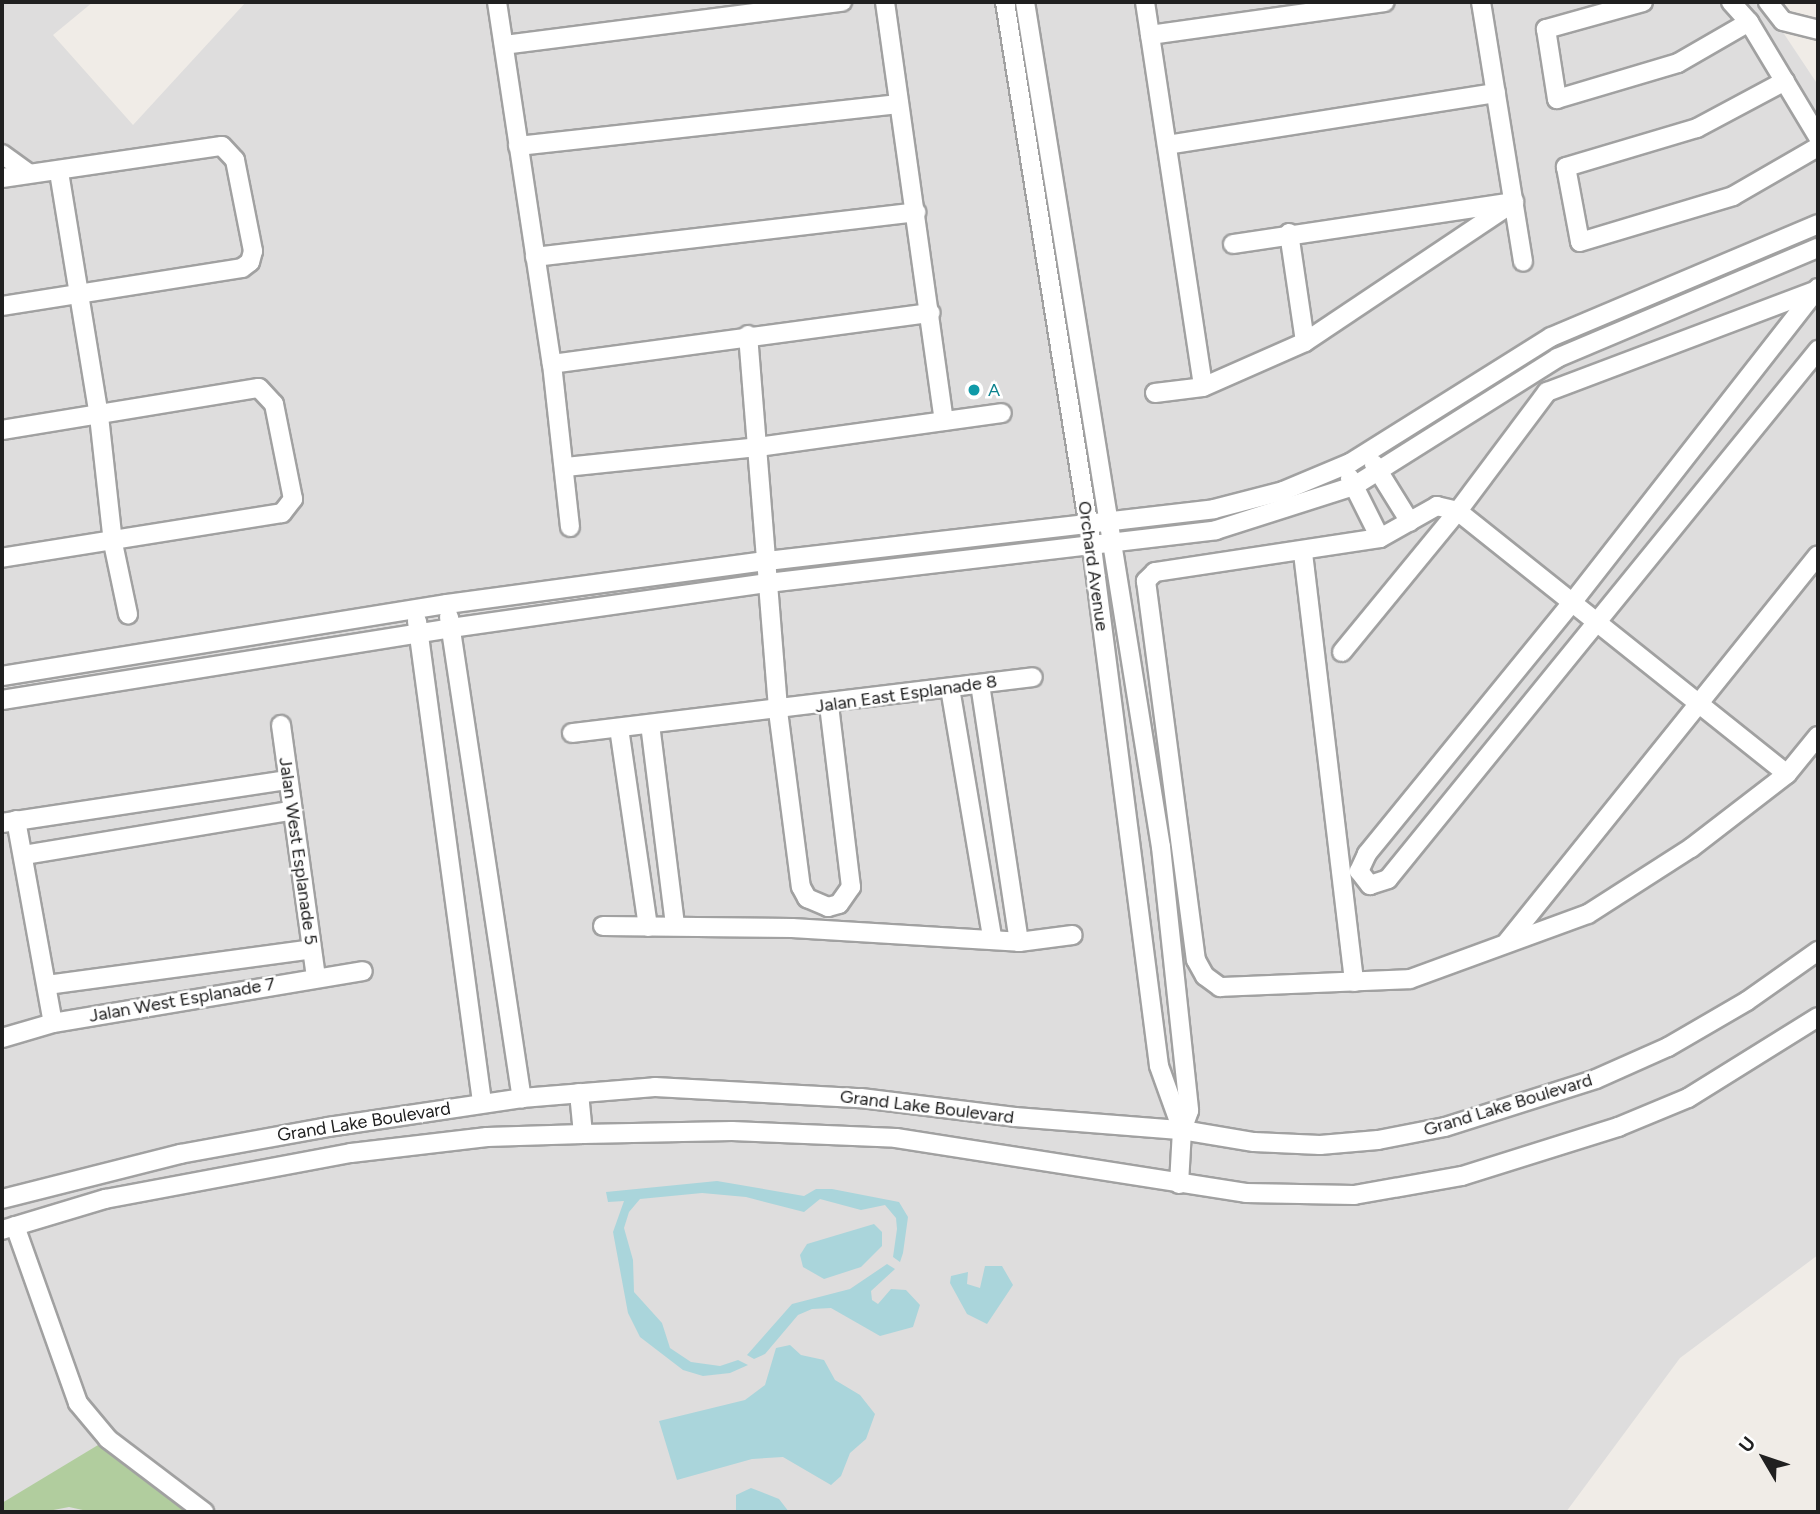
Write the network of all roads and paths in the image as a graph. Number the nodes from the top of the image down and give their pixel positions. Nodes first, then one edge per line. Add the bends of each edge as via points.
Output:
1 (497, 2) edge
2 (842, 2) edge
3 (885, 2) edge
4 (1005, 2) edge
5 (1025, 2) edge
6 (1146, 2) edge
7 (1385, 2) edge
8 (1481, 2) edge
9 (1643, 2) edge
10 (1731, 2) edge
11 (1768, 2) edge
12 (1616, 5) edge
13 (1577, 11) edge
14 (1749, 22) junction
15 (1818, 30) edge
16 (1150, 35) junction
17 (504, 45) junction
18 (1785, 82) junction
19 (1496, 93) junction
20 (900, 104) junction
21 (1818, 137) edge
22 (1167, 145) junction
23 (518, 146) junction
24 (1818, 147) edge
25 (2, 155) edge
26 (59, 172) junction
27 (28, 173) junction
28 (2, 178) edge
29 (1056, 202) junction
30 (1514, 202) junction
31 (1037, 206) junction
32 (916, 212) junction
33 (1818, 224) edge
34 (1289, 233) junction
35 (1233, 244) dead end
36 (1818, 248) edge
37 (535, 257) junction
38 (1523, 262) dead end
39 (1818, 289) edge
40 (76, 294) junction
41 (2, 306) edge
42 (931, 313) junction
43 (748, 335) junction
44 (1305, 342) junction
45 (1818, 350) edge
46 (552, 364) junction
47 (1203, 387) junction
48 (1155, 393) dead end
49 (1002, 413) dead end
50 (99, 416) junction
51 (944, 421) junction
52 (2, 430) edge
53 (758, 447) junction
54 (1367, 452) junction
55 (1343, 466) junction
56 (565, 467) junction
57 (1379, 472) junction
58 (1354, 486) junction
59 (1458, 511) junction
60 (1410, 522) junction
61 (1107, 524) junction
62 (1088, 526) junction
63 (570, 527) dead end
64 (1380, 538) junction
65 (113, 543) junction
66 (1101, 546) junction
67 (1303, 552) junction
68 (1818, 555) edge
69 (2, 558) edge
70 (767, 561) junction
71 (768, 583) junction
72 (1574, 600) junction
73 (447, 604) junction
74 (414, 610) junction
75 (128, 614) dead end
76 (1599, 620) junction
77 (451, 628) junction
78 (420, 633) junction
79 (1342, 652) dead end
80 (2, 676) edge
81 (1034, 677) dead end
82 (980, 684) junction
83 (950, 688) junction
84 (2, 700) edge
85 (1699, 701) junction
86 (829, 704) junction
87 (778, 711) junction
88 (650, 724) junction
89 (281, 725) dead end
90 (619, 728) junction
91 (572, 733) dead end
92 (1818, 736) edge
93 (1787, 774) junction
94 (288, 780) junction
95 (291, 811) junction
96 (9, 821) edge
97 (24, 855) junction
98 (675, 925) junction
99 (603, 926) dead end
100 (648, 927) junction
101 (1073, 935) dead end
102 (992, 937) junction
103 (1019, 942) junction
104 (1507, 942) junction
105 (312, 949) junction
106 (1818, 951) edge
107 (363, 971) dead end
108 (316, 977) junction
109 (1354, 982) junction
110 (47, 985) junction
111 (1818, 1017) edge
112 (54, 1023) junction
113 (2, 1038) edge
114 (579, 1093) junction
115 (522, 1098) junction
116 (482, 1103) junction
117 (437, 1110) junction
118 (1182, 1130) junction
119 (583, 1134) junction
120 (443, 1141) junction
121 (1179, 1184) junction
122 (2, 1199) edge
123 (8, 1228) edge
124 (204, 1512) edge

1 - 17 street
2 - 17 street
3 - 20 street
4 - 31 street, Orchard Avenue
5 - 29 street, Orchard Avenue
6 - 16 street
7 - 16 street
8 - 19 street
9 - 12 street
10 - 14 street
11 - 15 street via 1783,21
12 - 13 street
13 - 14 street via 1546,29 1557,99 1678,63
14 - 18 street
16 - 22 street
17 - 23 street
18 - 21 street
18 - 24 street via 1697,128 1566,167 1580,242 1733,196
19 - 22 street
19 - 30 street
20 - 23 street
20 - 32 street
22 - 47 street
23 - 37 street
25 - 27 street
26 - 27 street
26 - 40 street
26 - 40 street via 222,146 235,160 253,250 250,262 242,268
27 - 28 street
29 - 31 street
29 - 61 street, Orchard Avenue
30 - 34 street
30 - 38 street
30 - 44 street
31 - 62 street, Orchard Avenue
32 - 37 street
32 - 42 street
33 - 54 street via 1551,337
34 - 35 street
34 - 44 street
36 - 57 street via 1557,358
37 - 46 street
39 - 59 street via 1547,392
39 - 72 street
40 - 41 street
40 - 50 street
42 - 43 street
42 - 51 street
43 - 46 street
43 - 53 street
44 - 47 street
45 - 76 street
46 - 56 street
47 - 48 street
49 - 51 street
50 - 52 street
50 - 65 street
50 - 65 street via 259,388 274,404 293,499 282,513
51 - 53 street
53 - 56 street
53 - 70 street
54 - 55 street
54 - 57 street
55 - 58 street
55 - 61 street via 1283,491 1214,509
56 - 63 street
57 - 58 street
57 - 60 street
58 - 64 street
58 - 66 street via 1216,530
59 - 60 street via 1437,506
59 - 72 street
59 - 79 street
60 - 64 street
61 - 62 street
61 - 66 street, Orchard Avenue
62 - 66 street, Orchard Avenue
62 - 70 street
64 - 67 street
65 - 69 street
65 - 75 street
66 - 71 street
66 - 118 street, Orchard Avenue via 1159,1066
66 - 118 street, Orchard Avenue via 1161,848 1189,1111
67 - 109 street
67 - 109 street via 1155,572 1148,575 1146,589 1196,960 1205,976 1220,987
68 - 85 street
70 - 71 street
70 - 73 street
71 - 77 street
71 - 87 street
72 - 76 street
72 - 76 street via 1367,854 1359,871 1370,885 1388,879
73 - 74 street
73 - 77 street
74 - 78 street
74 - 80 street
76 - 85 street
77 - 78 street
77 - 115 street
78 - 84 street
78 - 116 street
81 - 82 street, Jalan East Esplanade 8
82 - 83 street, Jalan East Esplanade 8
82 - 103 street
83 - 86 street, Jalan East Esplanade 8
83 - 102 street
85 - 93 street
85 - 104 street
86 - 87 street, Jalan East Esplanade 8
86 - 87 street via 851,887 839,904 828,907 807,898 801,887
87 - 88 street, Jalan East Esplanade 8
88 - 90 street, Jalan East Esplanade 8
88 - 98 street
89 - 94 street, Jalan West Esplanade 5
90 - 91 street, Jalan East Esplanade 8
90 - 100 street
92 - 93 street
93 - 104 street via 1692,848 1588,914
94 - 95 street, Jalan West Esplanade 5
94 - 96 street
95 - 97 street
95 - 105 street, Jalan West Esplanade 5
96 - 97 street
97 - 110 street
98 - 100 street
98 - 102 street
99 - 100 street
101 - 103 street
102 - 103 street
104 - 109 street via 1410,979
105 - 108 street, Jalan West Esplanade 5
105 - 110 street
106 - 118 street, Grand Lake Boulevard via 1747,1001 1668,1047 1596,1079 1445,1128 1320,1145 1254,1142
107 - 108 street, Jalan West Esplanade 7
108 - 112 street, Jalan West Esplanade 7
110 - 112 street
111 - 121 street, Grand Lake Boulevard via 1688,1098 1618,1127 1462,1176 1323,1197
112 - 113 street, Jalan West Esplanade 7
114 - 115 street, Grand Lake Boulevard
114 - 118 street, Grand Lake Boulevard via 655,1087 768,1091
114 - 119 street
115 - 116 street, Grand Lake Boulevard
116 - 117 street, Grand Lake Boulevard
117 - 120 street
117 - 122 street, Grand Lake Boulevard via 180,1154
118 - 121 street, Orchard Avenue
119 - 120 street, Grand Lake Boulevard
119 - 121 street, Grand Lake Boulevard via 732,1131 895,1138
120 - 123 street, Grand Lake Boulevard via 198,1180 105,1199
123 - 124 street via 78,1403 98,1430

